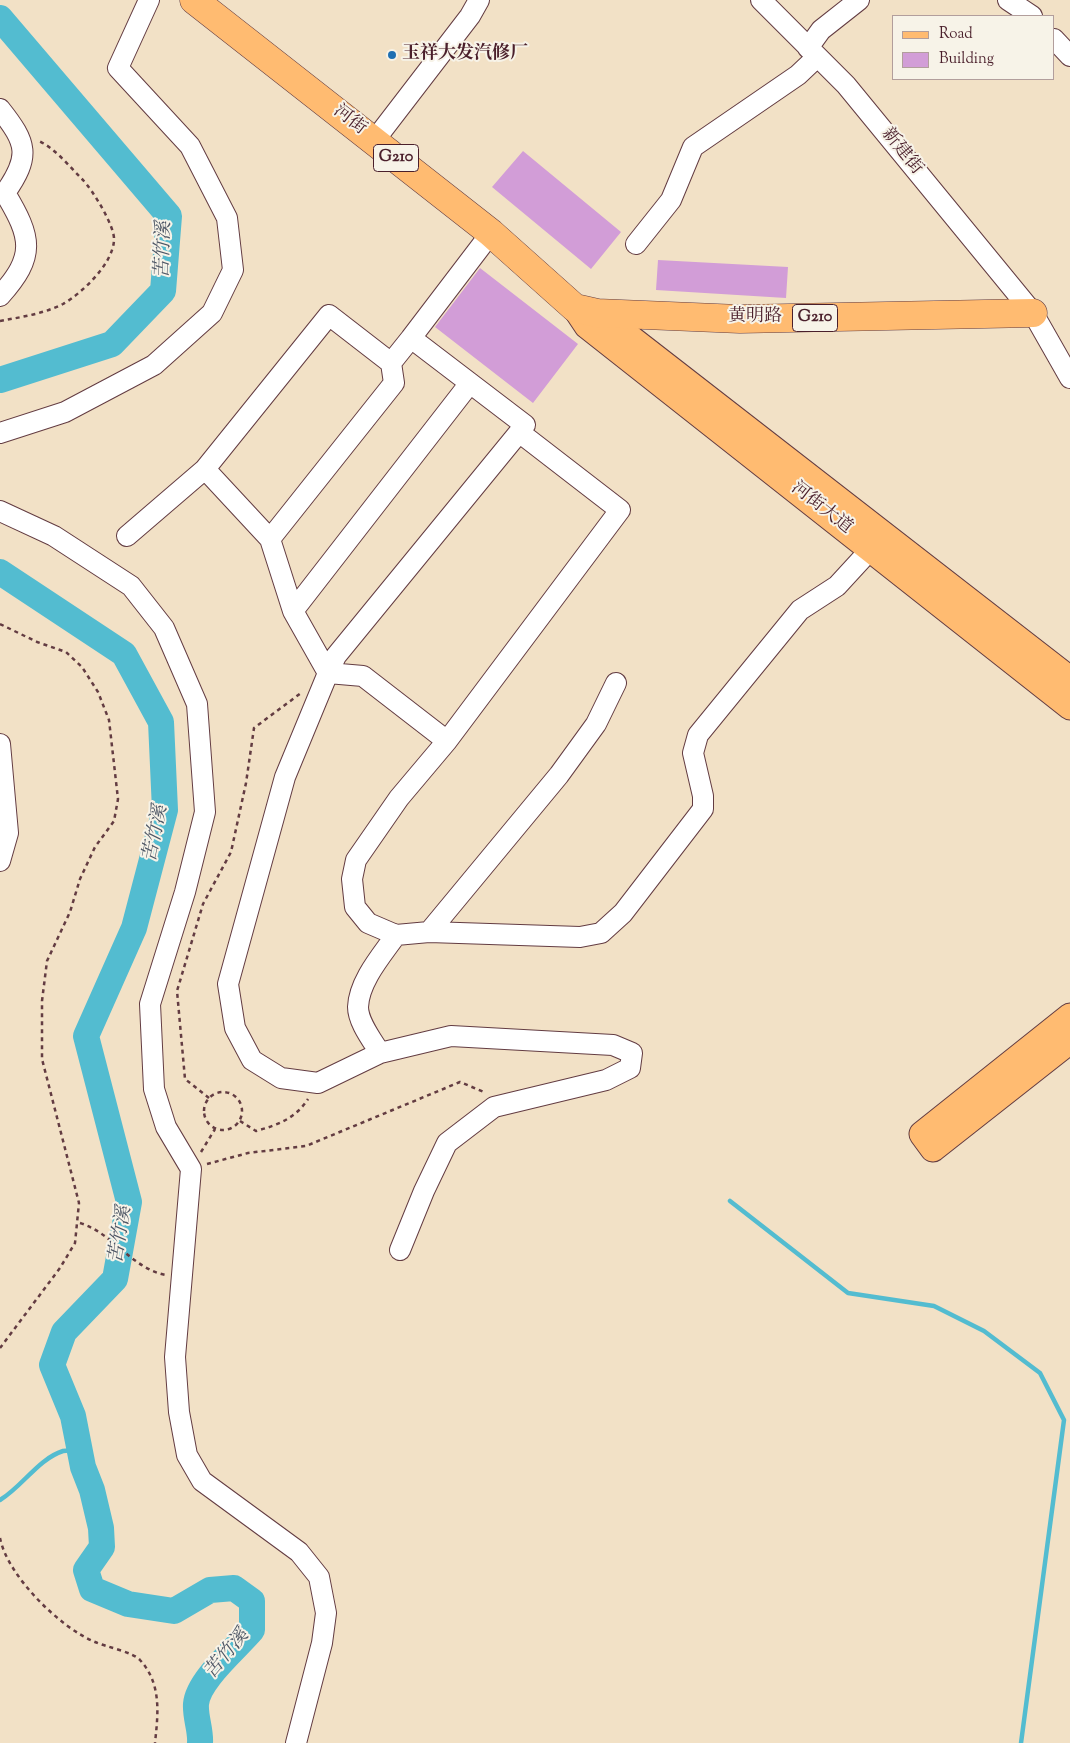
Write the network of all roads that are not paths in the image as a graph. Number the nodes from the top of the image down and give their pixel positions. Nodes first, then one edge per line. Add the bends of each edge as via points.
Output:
1 (149, 0) edge
2 (194, 0) edge
3 (479, 0) edge
4 (761, 0) edge
5 (859, 0) edge
6 (1008, 0) edge
7 (1030, 15) edge
8 (1055, 41) edge
9 (812, 52) junction
10 (1070, 56) edge
11 (0, 109) edge
12 (374, 141) junction
13 (3, 194) edge
14 (492, 233) junction
15 (636, 244) dead end
16 (0, 296) edge
17 (586, 310) junction
18 (1033, 313) junction
19 (411, 338) junction
20 (391, 363) junction
21 (1070, 378) edge
22 (470, 384) junction
23 (519, 432) junction
24 (0, 433) edge
25 (205, 469) junction
26 (0, 511) edge
27 (127, 536) dead end
28 (270, 539) junction
29 (871, 548) junction
30 (293, 611) junction
31 (328, 673) junction
32 (1070, 679) edge
33 (616, 683) dead end
34 (1070, 707) edge
35 (447, 742) junction
36 (0, 744) edge
37 (0, 861) edge
38 (429, 932) junction
39 (396, 935) junction
40 (1070, 1016) edge
41 (1070, 1041) edge
42 (380, 1053) junction
43 (400, 1250) dead end
44 (296, 1743) edge

1 - 24 street via 118,68 190,146 227,218 234,270 212,313 154,365 65,412
2 - 12 highway, 河街 / G210
3 - 12 street
4 - 9 street, 新建街
5 - 9 street via 821,30
6 - 7 street
8 - 10 street
9 - 15 street via 798,75 693,147 671,200
9 - 18 street, 新建街 via 846,85
11 - 13 street via 19,132 22,150 20,172
12 - 14 highway, 河街 / G210
13 - 16 street via 22,220 28,252 17,276
14 - 17 highway, 河街 / G210
14 - 19 street
17 - 18 highway, 黄明路 / G210 via 740,319
17 - 29 main road, 河街大道 via 587,326
17 - 32 main road, 河街大道
18 - 21 street, 新建街
19 - 20 street
19 - 22 street
20 - 25 street via 329,315
20 - 28 street via 394,383
22 - 23 street via 525,425
22 - 30 street
23 - 31 street via 336,656
23 - 35 street via 620,510
25 - 27 street
25 - 28 street
26 - 44 street via 54,536 131,586 164,628 197,704 205,812 185,892 150,1004 154,1089 166,1127 191,1169 175,1357 179,1412 187,1456 202,1481 299,1552 319,1577 326,1613 322,1643
28 - 30 street
29 - 34 main road, 河街大道
29 - 38 street via 837,586 800,610 698,735 693,753 703,809 622,913 601,933 580,937
30 - 31 street
31 - 35 street via 363,676
31 - 42 street via 285,777 228,984 235,1028 252,1060 281,1078 318,1083
33 - 38 street via 596,724 559,776
35 - 39 street via 399,798 356,860 352,879 356,907 368,922
36 - 37 street via 8,833
38 - 39 street
39 - 42 street via 368,973 358,1007
40 - 41 main road via 922,1134 934,1149
42 - 43 street via 451,1036 613,1045 632,1053 630,1068 606,1080 494,1107 447,1143

